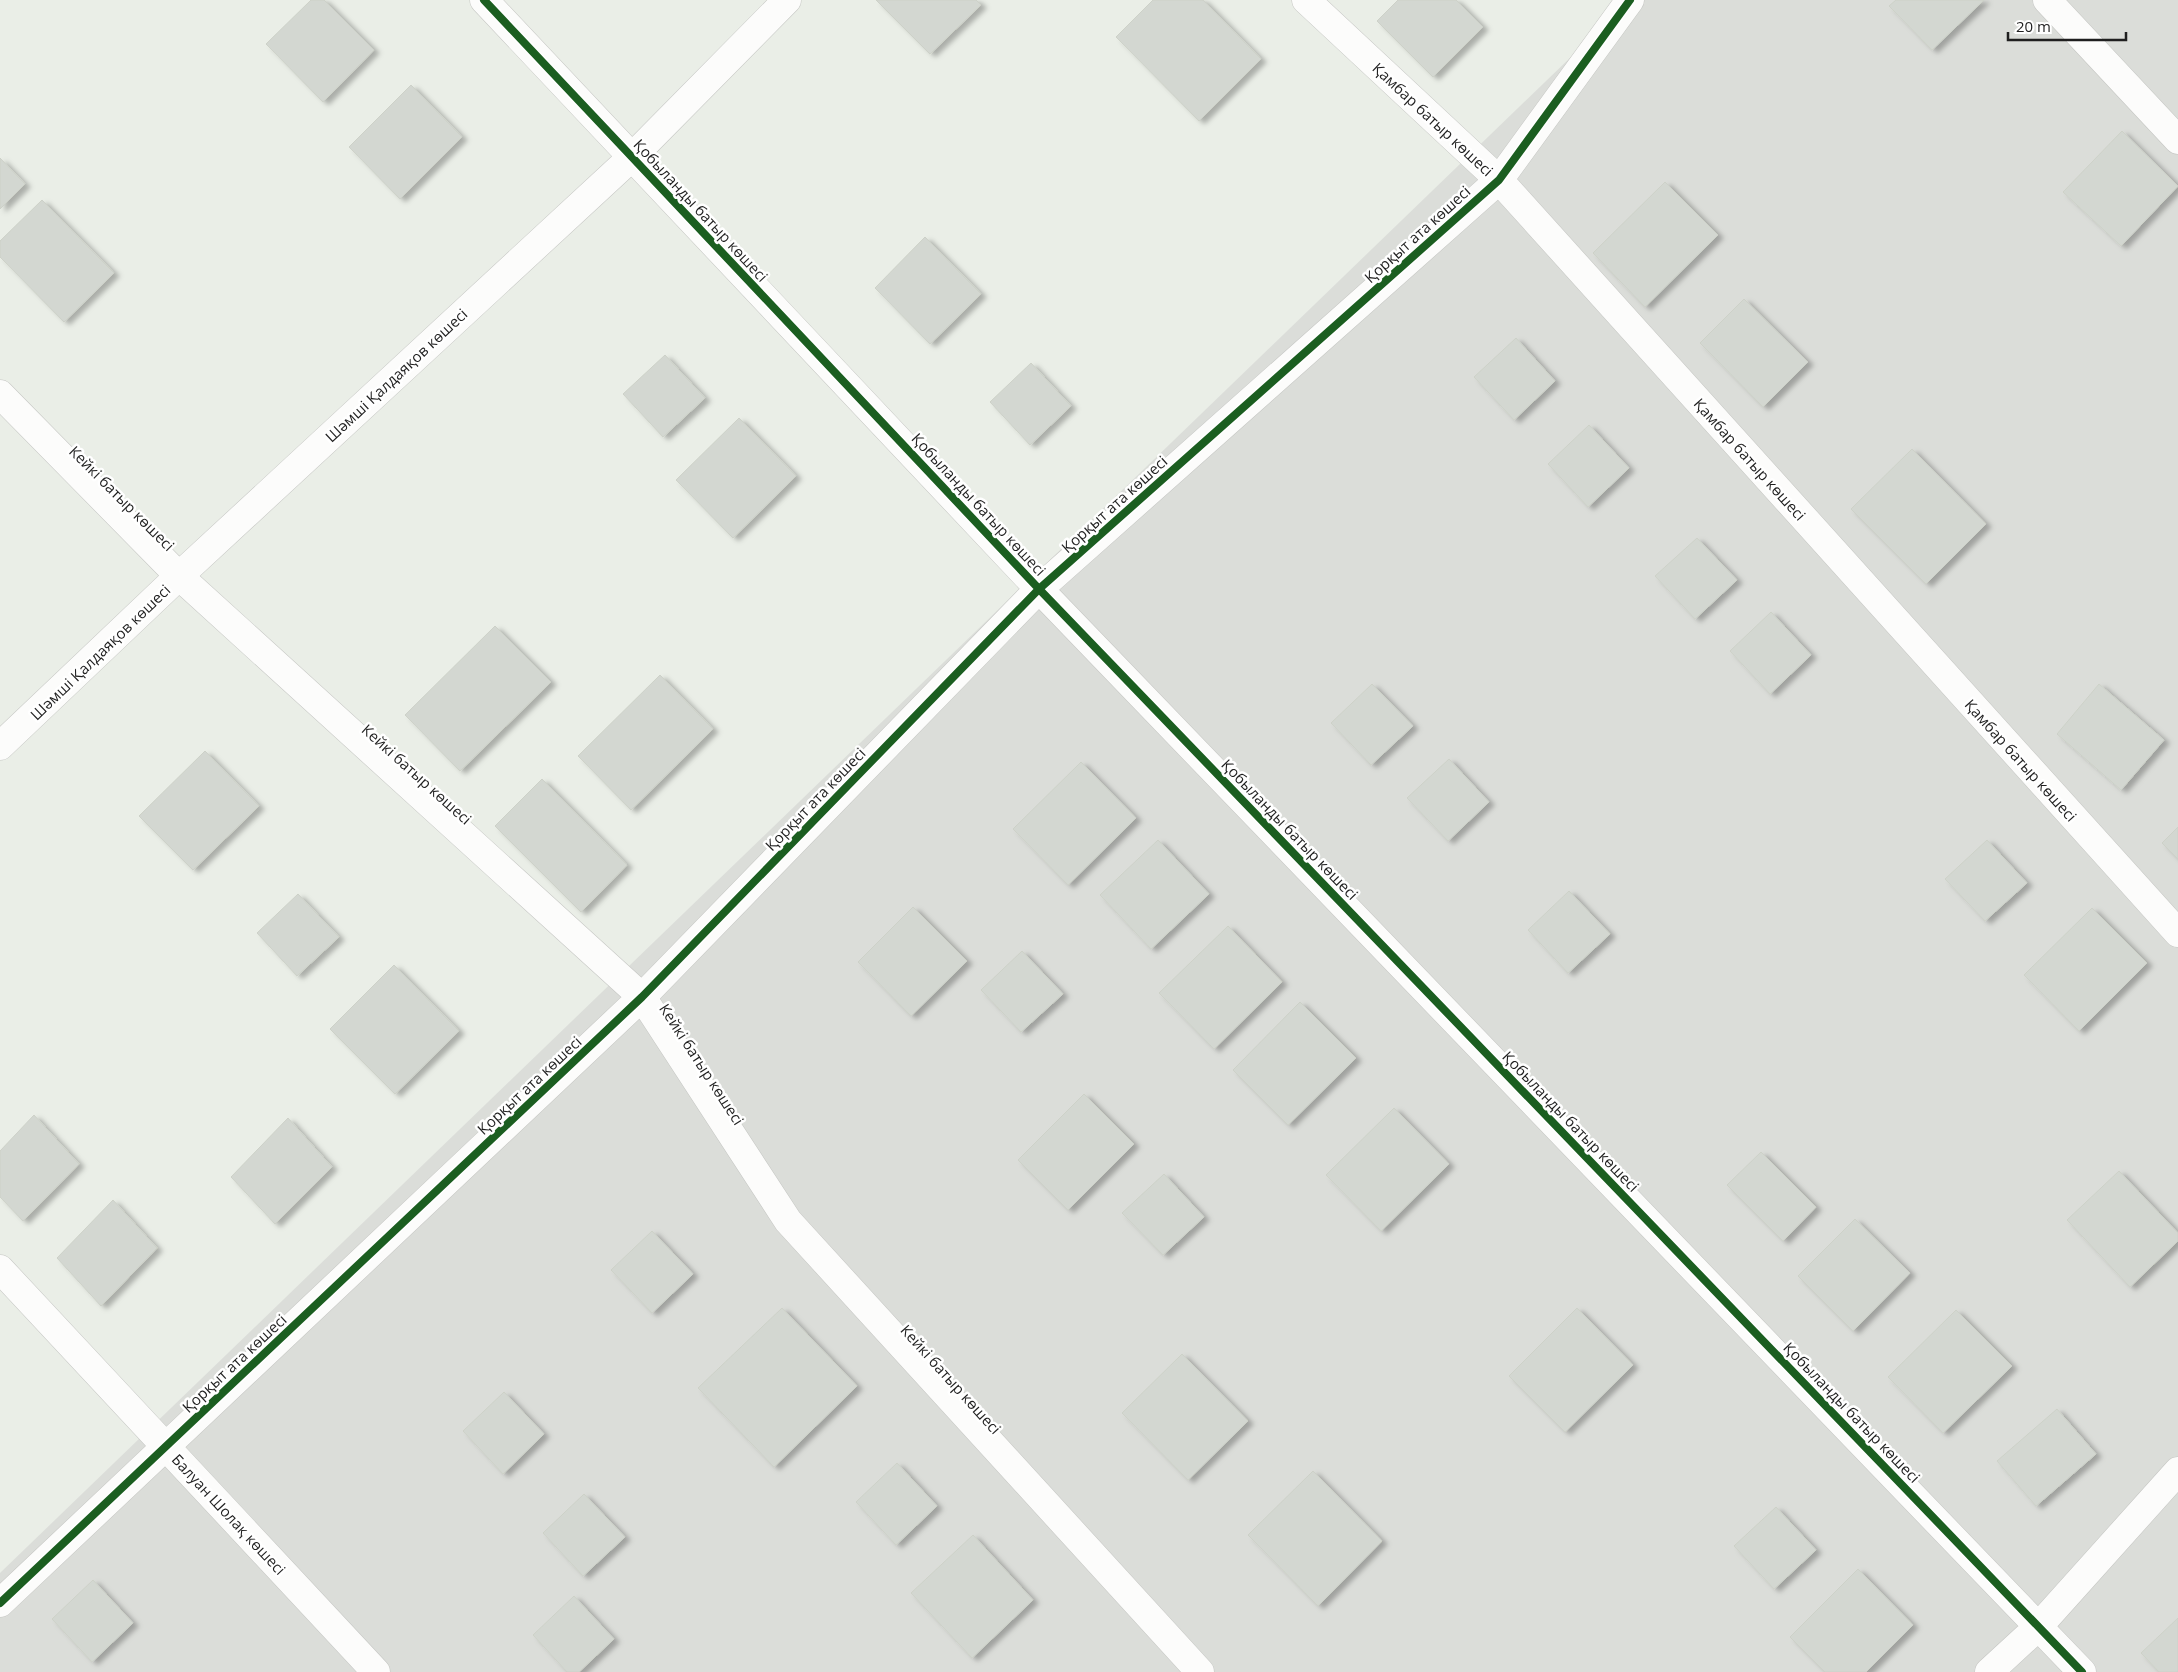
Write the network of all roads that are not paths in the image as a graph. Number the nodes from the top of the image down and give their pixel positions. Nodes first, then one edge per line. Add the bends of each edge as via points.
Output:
1 (484, 0) edge
2 (787, 0) edge
3 (1306, 0) edge
4 (1630, 0) edge
5 (2047, 0) edge
6 (2178, 140) edge
7 (632, 157) junction
8 (1499, 180) junction
9 (0, 394) edge
10 (179, 576) junction
11 (1039, 589) junction
12 (0, 746) edge
13 (2178, 933) edge
14 (642, 997) junction
15 (0, 1268) edge
16 (166, 1446) junction
17 (2178, 1471) edge
18 (0, 1603) edge
19 (2039, 1626) junction
20 (376, 1672) edge
21 (1200, 1672) edge
22 (1989, 1672) edge
23 (2082, 1672) edge

1 - 7 street, Қобыланды батыр көшесі
2 - 7 street, Шәмші Қалдаяқов көшесі
3 - 8 street, Қамбар батыр көшесі
4 - 8 street, Қорқыт ата көшесі
5 - 6 street
7 - 10 street, Шәмші Қалдаяқов көшесі
7 - 11 street, Қобыланды батыр көшесі
8 - 11 street, Қорқыт ата көшесі
8 - 13 street, Қамбар батыр көшесі
9 - 10 street, Кейкі батыр көшесі
10 - 12 street, Шәмші Қалдаяқов көшесі
10 - 14 street, Кейкі батыр көшесі
11 - 14 street, Қорқыт ата көшесі
11 - 19 street, Қобыланды батыр көшесі
14 - 16 street, Қорқыт ата көшесі
14 - 21 street, Кейкі батыр көшесі via 788,1220
15 - 16 street, Балуан Шолақ көшесі
16 - 18 street, Қорқыт ата көшесі
16 - 20 street, Балуан Шолақ көшесі
17 - 19 street
19 - 22 street
19 - 23 street, Қобыланды батыр көшесі

